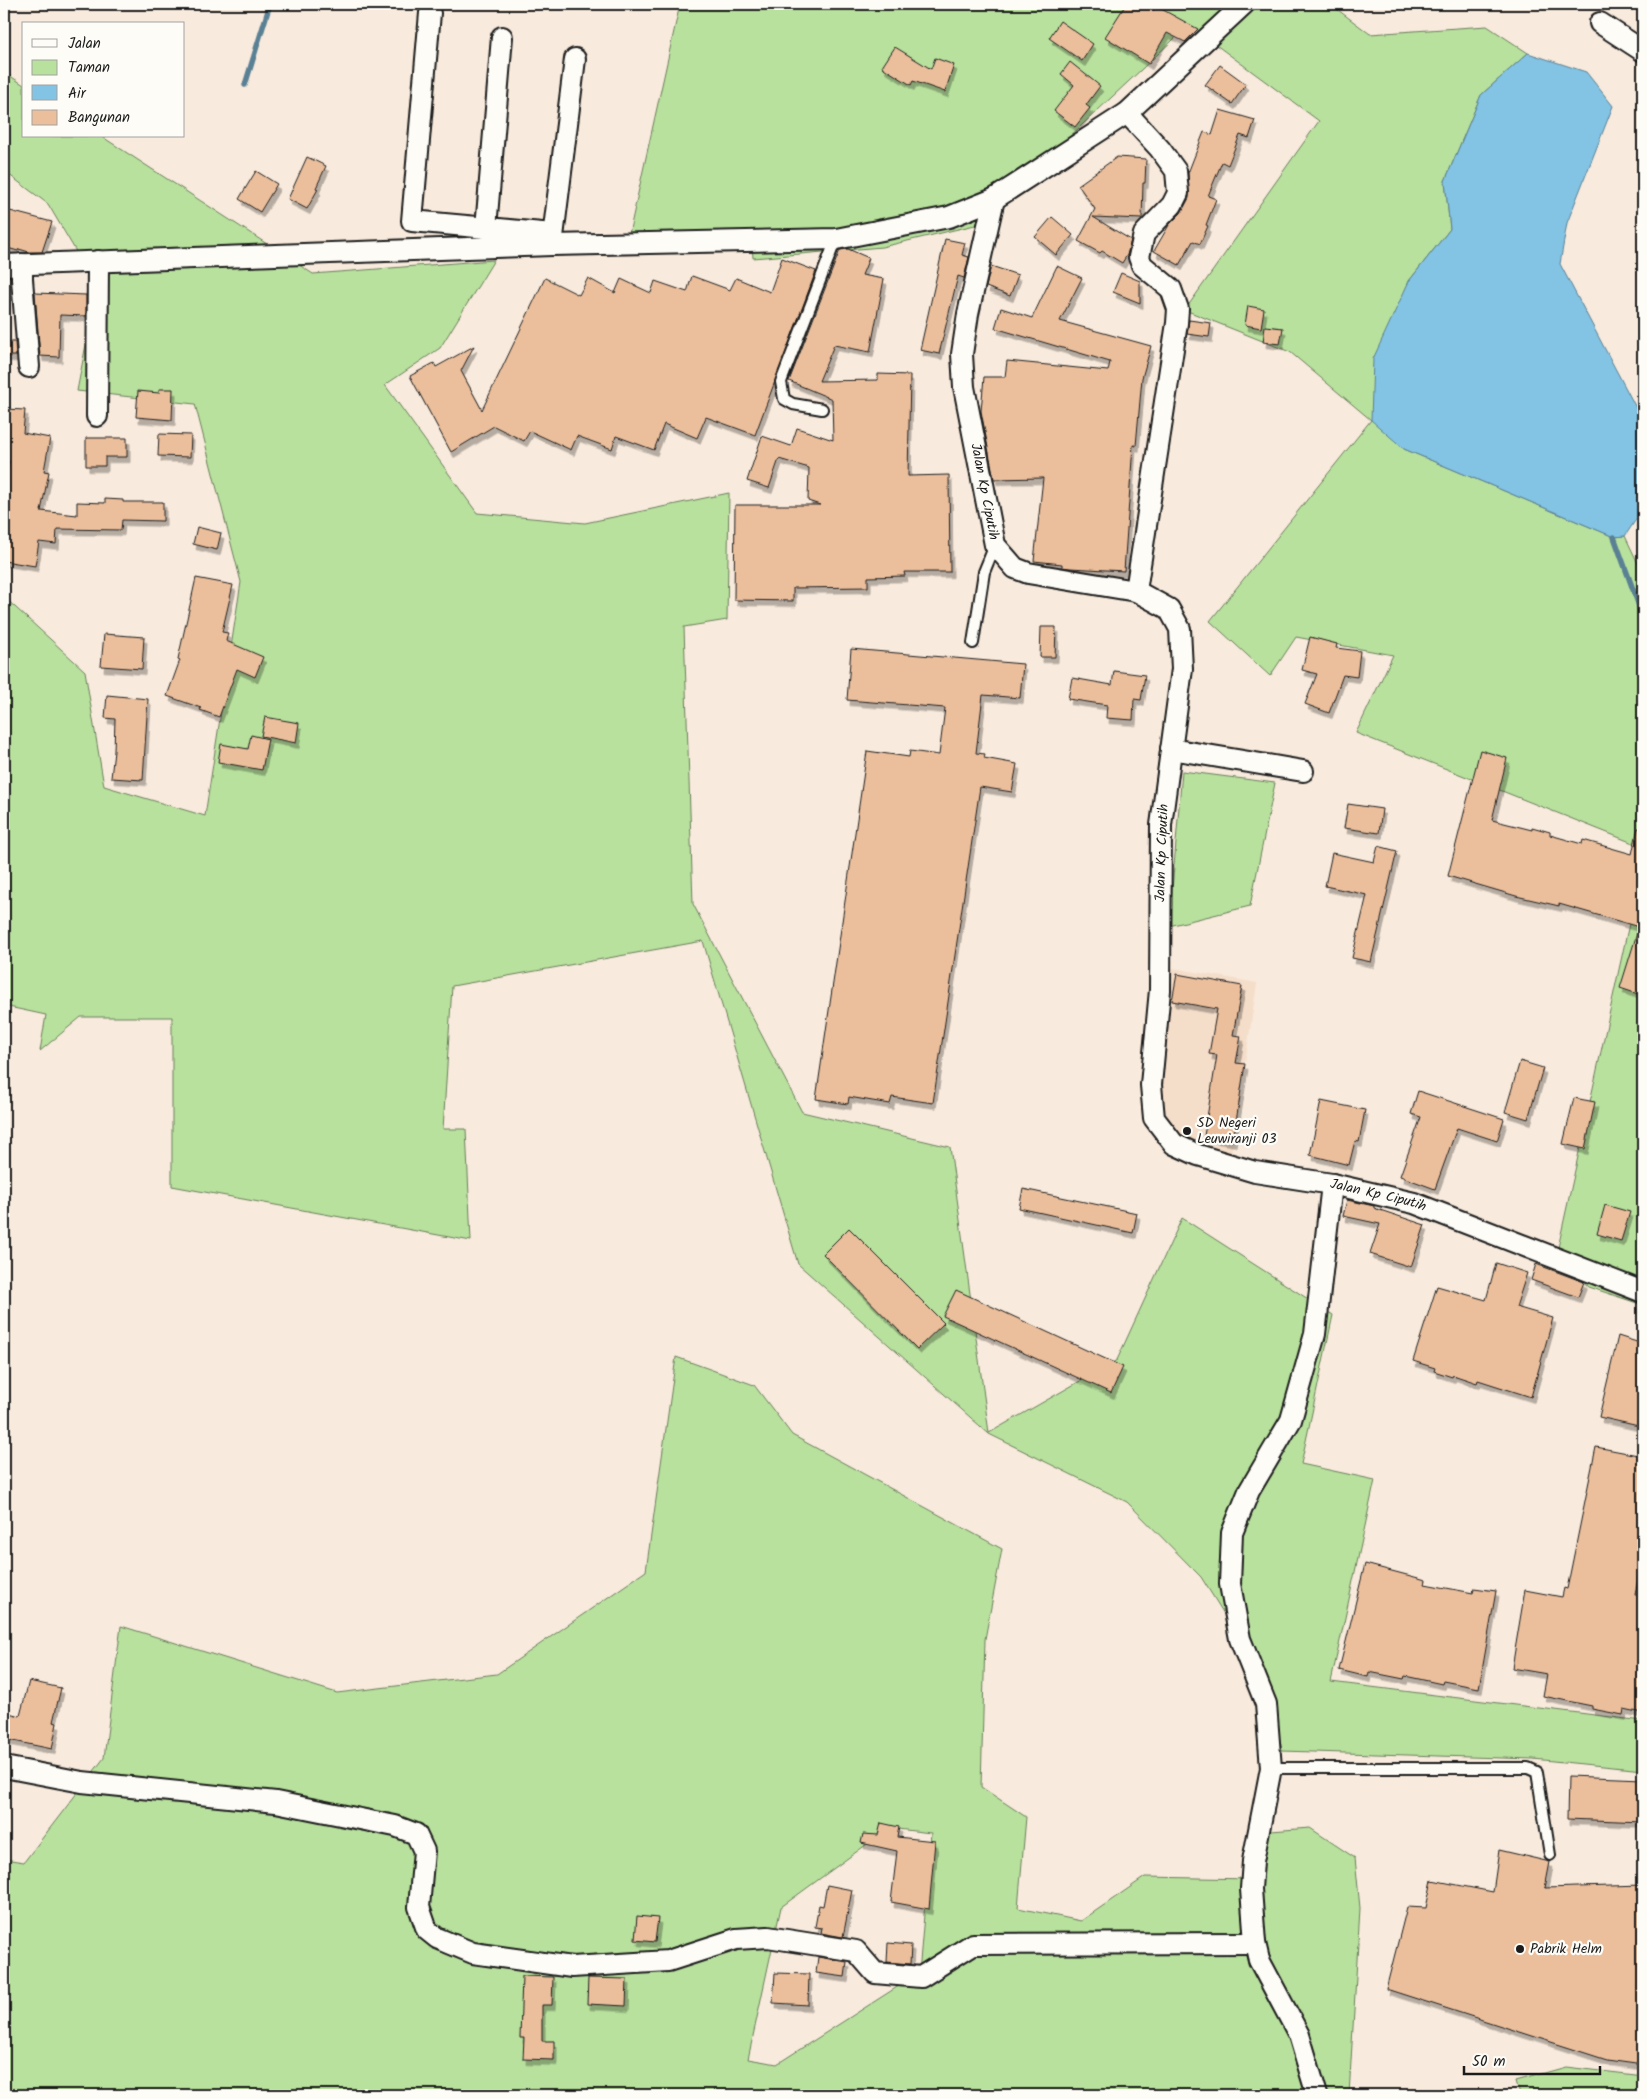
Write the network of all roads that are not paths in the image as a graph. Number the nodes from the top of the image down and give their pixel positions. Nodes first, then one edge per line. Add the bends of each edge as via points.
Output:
1 (1244, 4) edge
2 (430, 13) dead end
3 (1600, 23) dead end
4 (502, 38) dead end
5 (1643, 51) edge
6 (575, 60) dead end
7 (1127, 113) junction
8 (994, 199) junction
9 (486, 228) junction
10 (836, 239) junction
11 (552, 240) junction
12 (98, 261) junction
13 (13, 264) edge
14 (30, 367) dead end
15 (822, 409) dead end
16 (97, 416) dead end
17 (995, 545) junction
18 (1136, 591) junction
19 (973, 643) dead end
20 (1171, 749) junction
21 (1303, 771) dead end
22 (1332, 1184) junction
23 (1643, 1292) edge
24 (4, 1767) edge
25 (1271, 1768) junction
26 (1550, 1855) dead end
27 (1255, 1943) junction
28 (1317, 2095) edge

1 - 7 street
2 - 9 street via 412,221
3 - 5 street
4 - 9 street
6 - 11 street
7 - 8 street
7 - 18 street via 1176,171 1178,193 1172,205 1144,234 1139,257 1142,265 1170,289 1178,309 1178,323
8 - 10 street via 949,216
8 - 17 street, Jalan Kp Ciputih via 962,354 964,387
9 - 11 street
10 - 11 street
10 - 15 lane via 781,382 784,399 788,402
11 - 12 street
12 - 13 street
12 - 16 street
13 - 14 street
17 - 18 street, Jalan Kp Ciputih via 1015,568 1028,573
17 - 19 lane via 984,572
18 - 20 street, Jalan Kp Ciputih via 1169,609 1180,629 1182,669
20 - 21 street
20 - 22 street, Jalan Kp Ciputih via 1160,825 1160,990 1150,1085 1154,1118 1174,1144 1198,1155 1255,1172
22 - 23 street, Jalan Kp Ciputih via 1414,1203
22 - 25 street via 1315,1334 1291,1420 1249,1490 1232,1533 1230,1584 1240,1639 1266,1704
24 - 27 street via 82,1782 276,1802 395,1826 416,1834 424,1852 419,1907 426,1930 473,1954 582,1966 668,1961 736,1939 768,1937 856,1951 875,1973 920,1977 973,1944
25 - 26 lane via 1528,1768 1537,1772
25 - 27 street via 1253,1860 1251,1888
27 - 28 street via 1259,1960 1298,2035

